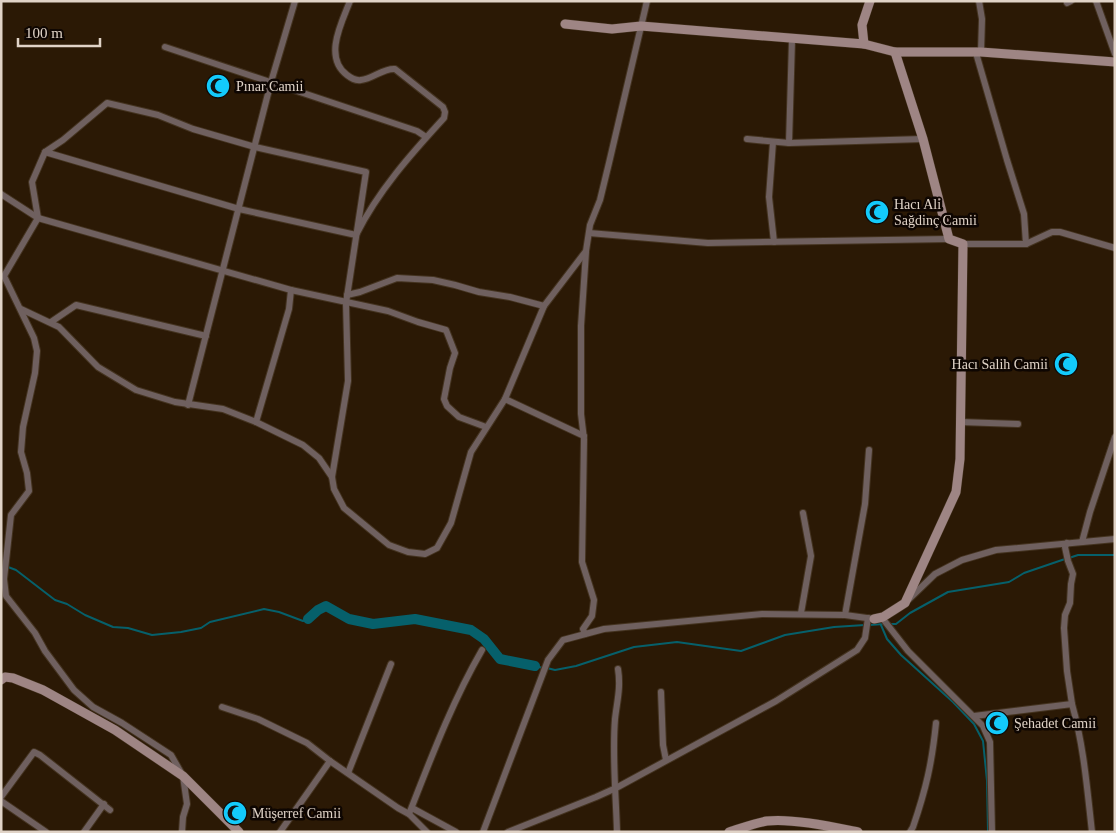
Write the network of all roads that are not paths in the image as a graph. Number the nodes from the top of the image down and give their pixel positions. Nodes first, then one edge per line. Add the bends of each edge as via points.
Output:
1 (295, 1) edge
2 (350, 1) edge
3 (647, 1) edge
4 (870, 1) edge
5 (979, 1) edge
6 (1096, 1) edge
7 (565, 24) dead end
8 (641, 26) junction
9 (792, 40) junction
10 (864, 44) junction
11 (165, 47) dead end
12 (895, 52) junction
13 (978, 52) junction
14 (1115, 54) edge
15 (1115, 62) edge
16 (271, 82) junction
17 (426, 138) junction
18 (923, 139) junction
19 (747, 140) dead end
20 (773, 142) junction
21 (789, 143) junction
22 (255, 147) junction
23 (45, 152) junction
24 (1, 194) edge
25 (239, 209) junction
26 (38, 218) junction
27 (589, 234) junction
28 (356, 235) junction
29 (949, 239) junction
30 (774, 242) junction
31 (963, 244) junction
32 (1026, 244) junction
33 (1115, 248) edge
34 (586, 251) junction
35 (222, 271) junction
36 (3, 274) edge
37 (291, 290) junction
38 (348, 295) junction
39 (346, 303) junction
40 (544, 306) junction
41 (20, 309) junction
42 (51, 322) junction
43 (206, 336) junction
44 (504, 399) junction
45 (188, 404) junction
46 (256, 422) junction
47 (960, 422) junction
48 (1018, 424) dead end
49 (486, 427) junction
50 (584, 436) junction
51 (1115, 437) edge
52 (869, 450) dead end
53 (332, 478) junction
54 (803, 513) dead end
55 (1115, 539) edge
56 (1082, 542) junction
57 (1067, 543) junction
58 (3, 594) edge
59 (905, 603) junction
60 (801, 613) junction
61 (845, 615) junction
62 (883, 618) junction
63 (869, 620) junction
64 (585, 634) junction
65 (482, 650) dead end
66 (391, 664) dead end
67 (618, 670) dead end
68 (1, 680) edge
69 (661, 692) dead end
70 (1072, 704) junction
71 (222, 707) dead end
72 (974, 716) junction
73 (936, 722) dead end
74 (666, 760) junction
75 (330, 761) junction
76 (348, 773) junction
77 (183, 776) junction
78 (616, 788) junction
79 (1, 797) edge
80 (1, 801) edge
81 (104, 804) junction
82 (110, 810) dead end
83 (410, 811) junction
84 (46, 832) edge
85 (84, 832) edge
86 (182, 832) edge
87 (239, 832) edge
88 (280, 832) edge
89 (427, 832) edge
90 (456, 832) edge
91 (483, 832) edge
92 (508, 832) edge
93 (617, 832) edge
94 (729, 832) edge
95 (858, 832) edge
96 (910, 832) edge
97 (992, 832) edge
98 (1092, 832) edge

1 - 16 street
2 - 17 street via 335,50 338,62 344,72 361,80 389,68 394,69 443,106 444,118
3 - 8 street
4 - 10 street via 862,25
5 - 13 street via 982,19
6 - 14 street
7 - 8 street via 612,29
8 - 9 street
8 - 27 street via 610,164
9 - 10 street
9 - 21 street
10 - 12 street
11 - 16 street
12 - 13 street
12 - 18 street
13 - 15 street
13 - 32 street via 1006,160 1024,214
16 - 17 street via 417,131
16 - 22 street
17 - 28 street via 384,189
18 - 21 street
18 - 29 street
19 - 20 street
20 - 21 street
20 - 30 street via 769,197
22 - 23 street via 158,115 107,103
22 - 25 street
22 - 28 street via 366,172
23 - 25 street
23 - 26 street via 32,182
24 - 26 street
25 - 28 street
25 - 35 street
26 - 35 street
26 - 36 street
27 - 30 street via 708,243
27 - 34 street
28 - 38 street
29 - 30 street
29 - 31 street
31 - 32 street
31 - 47 street
32 - 33 street via 1052,232 1060,232
34 - 40 street
34 - 50 street via 581,326
35 - 37 street
35 - 43 street
36 - 41 street
37 - 39 street
37 - 46 street via 289,309
38 - 39 street
38 - 40 street via 397,278 433,280
39 - 49 street via 388,311 446,330 455,353 444,398 446,406 459,417
39 - 53 street via 348,381
40 - 44 street
41 - 42 street
41 - 58 street via 37,350 21,452 29,491 11,514
42 - 43 street via 76,305
42 - 45 street via 98,367 136,390
43 - 45 street
44 - 49 street
44 - 50 street
45 - 46 street via 223,410
46 - 53 street via 303,445 319,458
47 - 48 street
47 - 59 street via 956,492
49 - 53 street via 471,452 451,523 437,548 425,554 390,545 344,508
50 - 64 street via 582,562 594,600 592,616 583,629
51 - 56 street
52 - 61 street via 865,504
54 - 60 street via 811,556
55 - 56 street
56 - 57 street
57 - 59 street via 996,550 962,560 935,574
57 - 70 street via 1065,547 1073,574 1064,628
58 - 77 street via 36,634 74,690 93,707 171,755
59 - 62 street
60 - 61 street
60 - 64 street via 604,629
61 - 63 street
62 - 63 street
62 - 72 street via 908,650
63 - 74 street via 865,638 857,650 784,696
64 - 91 street via 563,640 548,660
65 - 83 street via 444,726
66 - 76 street
67 - 78 street
68 - 77 street via 13,678 43,690 115,730
69 - 74 street
70 - 72 street
70 - 98 street via 1086,767
71 - 75 street via 258,719 307,743
72 - 97 street via 990,742
73 - 96 street via 925,794
74 - 78 street
75 - 76 street
75 - 88 street
76 - 83 street via 398,808
77 - 86 street via 186,804
77 - 87 street
78 - 92 street
78 - 93 street
79 - 81 street via 34,752
80 - 84 street
81 - 82 street
81 - 85 street
83 - 89 street
83 - 90 street
94 - 95 street via 768,821 786,821

